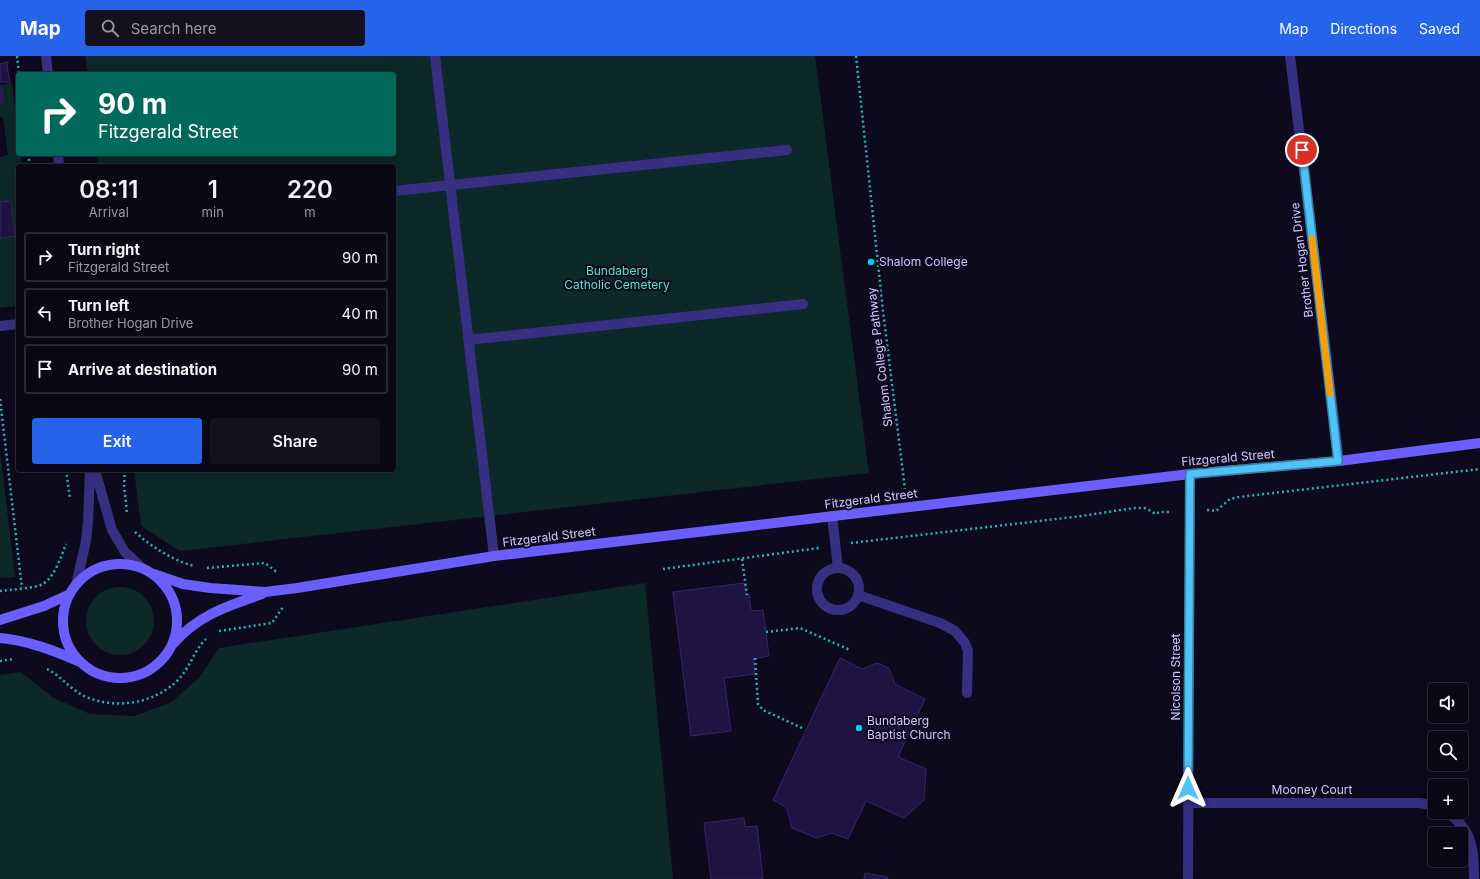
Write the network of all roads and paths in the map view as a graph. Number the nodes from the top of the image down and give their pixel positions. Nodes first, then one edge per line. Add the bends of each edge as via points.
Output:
1 (17, 56) edge
2 (46, 56) edge
3 (435, 56) edge
4 (856, 56) edge
5 (1290, 56) edge
6 (19, 72) edge
7 (48, 72) edge
8 (787, 150) dead end
9 (450, 184) junction
10 (396, 192) edge
11 (804, 304) dead end
12 (16, 324) edge
13 (0, 326) edge
14 (468, 340) junction
15 (0, 399) edge
16 (1480, 443) edge
17 (1338, 461) junction
18 (1480, 469) edge
19 (66, 472) edge
20 (90, 472) edge
21 (96, 472) edge
22 (125, 472) edge
23 (1190, 474) junction
24 (905, 489) dead end
25 (70, 500) dead end
26 (1190, 511) junction
27 (832, 516) junction
28 (128, 518) dead end
29 (131, 529) dead end
30 (67, 540) dead end
31 (836, 546) junction
32 (494, 556) junction
33 (742, 559) junction
34 (265, 563) dead end
35 (142, 568) junction
36 (199, 568) dead end
37 (203, 568) dead end
38 (838, 568) junction
39 (663, 569) dead end
40 (154, 574) junction
41 (76, 585) junction
42 (22, 588) junction
43 (0, 590) edge
44 (12, 590) junction
45 (266, 592) junction
46 (70, 594) junction
47 (13, 595) dead end
48 (747, 595) dead end
49 (858, 595) junction
50 (0, 620) edge
51 (272, 622) dead end
52 (216, 632) dead end
53 (766, 632) dead end
54 (210, 636) dead end
55 (0, 638) edge
56 (170, 648) junction
57 (850, 650) dead end
58 (755, 658) dead end
59 (20, 659) dead end
60 (0, 661) edge
61 (82, 662) junction
62 (42, 666) dead end
63 (967, 693) dead end
64 (802, 728) dead end
65 (1188, 803) junction
66 (1428, 805) edge
67 (1456, 819) edge
68 (1188, 879) edge
69 (1474, 879) edge

1 - 6 path
2 - 7 street
3 - 9 street
4 - 24 path, Shalom College Pathway
5 - 17 street, Brother Hogan Drive
8 - 9 street
9 - 10 street
9 - 14 street
11 - 14 street
12 - 13 street
14 - 32 street
15 - 42 path
16 - 17 street, Fitzgerald Street
17 - 23 street, Fitzgerald Street
18 - 26 path via 1239,496 1230,499 1216,511
19 - 25 path
20 - 41 street via 86,541
21 - 35 street via 112,530 125,552
22 - 28 path
23 - 26 street, Nicolson Street
23 - 27 street, Fitzgerald Street
26 - 31 path via 1155,514 1144,508 1134,508
26 - 65 street, Nicolson Street
27 - 31 street
27 - 32 street, Fitzgerald Street
29 - 36 path via 147,543 178,561
30 - 42 path via 61,559 48,579 42,585
31 - 33 path
31 - 38 street
32 - 45 street, Fitzgerald Street
33 - 39 path
33 - 48 path
34 - 37 path
35 - 40 street
35 - 41 street via 124,564 107,565 90,573
38 - 49 street via 854,577
38 - 49 street via 831,569 820,578 817,592 822,604 833,609 846,609
40 - 45 street via 183,584
40 - 56 street via 166,586 174,600 177,616 176,633
41 - 46 street
42 - 44 path
43 - 44 path
44 - 47 path
45 - 56 street via 201,619 184,632
46 - 50 street via 44,606
46 - 61 street via 65,608 66,637 72,651
49 - 63 street via 940,622 955,630 968,651
51 - 52 path
53 - 57 path via 800,628
54 - 62 path via 178,680 166,690 138,702 112,704 85,696
55 - 61 street via 39,645
56 - 61 street via 150,670 122,678 93,671
58 - 64 path via 758,704 762,710
59 - 60 path
65 - 66 street, Mooney Court
65 - 68 street, Nicolson Street
67 - 69 street via 1465,828 1472,842

